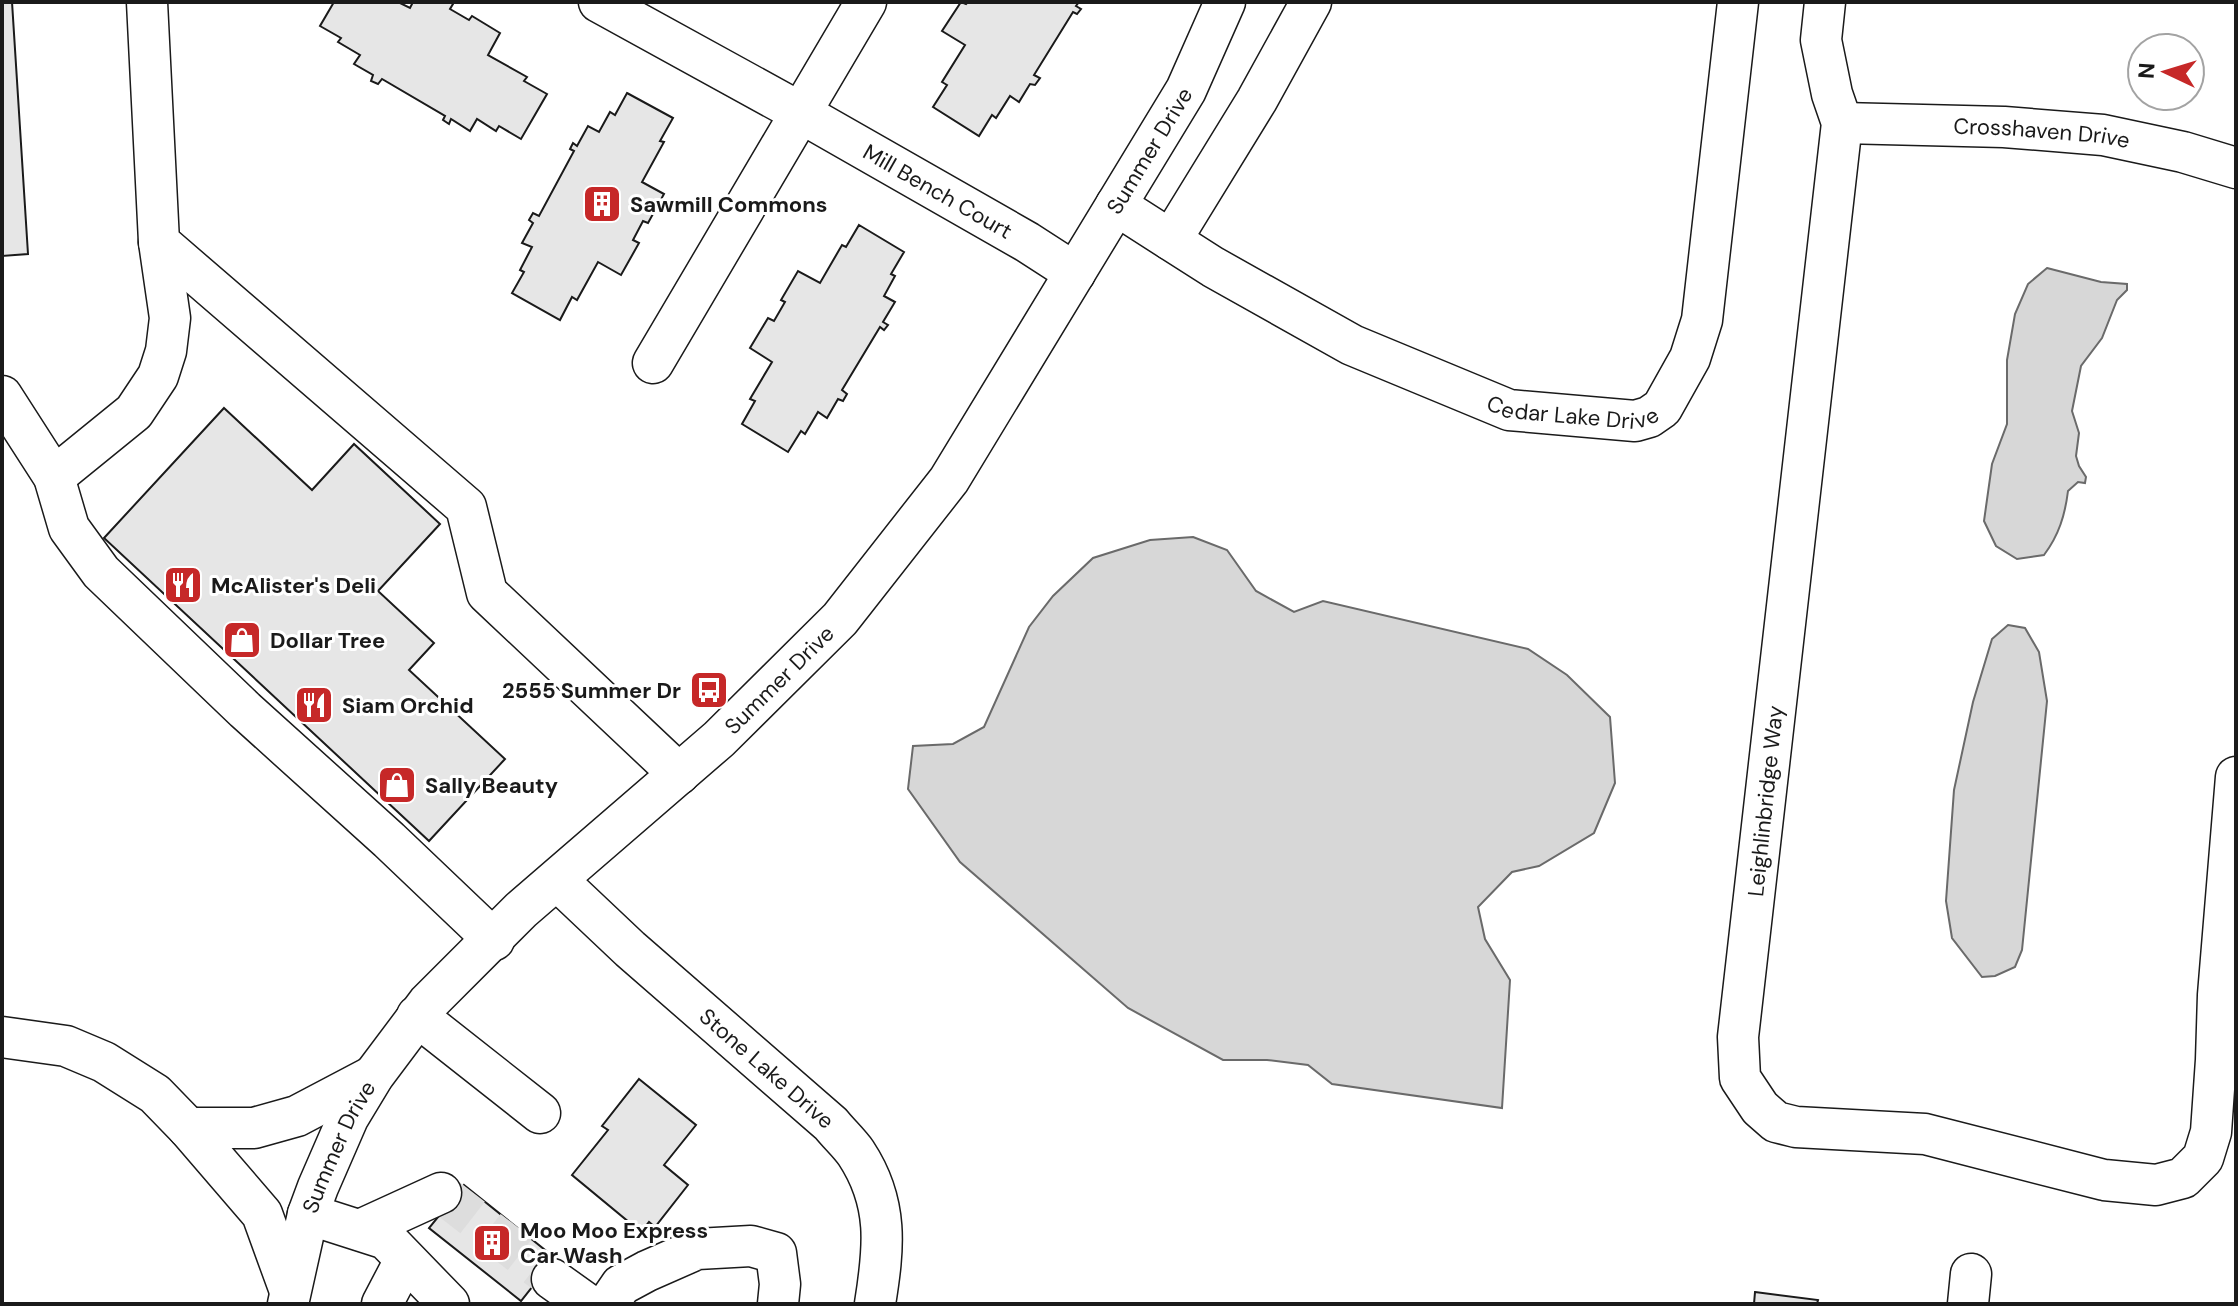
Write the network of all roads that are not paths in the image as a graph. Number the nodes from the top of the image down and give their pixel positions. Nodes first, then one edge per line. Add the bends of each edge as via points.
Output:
1 (147, 2) edge
2 (599, 2) edge
3 (1225, 2) edge
4 (1311, 2) edge
5 (1738, 2) edge
6 (1825, 2) edge
7 (856, 6) edge
8 (801, 113) junction
9 (1842, 123) junction
10 (2236, 168) edge
11 (1116, 205) junction
12 (1171, 240) junction
13 (159, 242) junction
14 (1075, 273) junction
15 (653, 363) dead end
16 (2, 396) edge
17 (54, 477) junction
18 (679, 774) junction
19 (2236, 777) edge
20 (557, 880) junction
21 (494, 940) junction
22 (2227, 996) edge
23 (417, 1016) junction
24 (2, 1037) edge
25 (374, 1075) junction
26 (540, 1113) dead end
27 (188, 1128) junction
28 (441, 1193) dead end
29 (308, 1214) junction
30 (360, 1230) junction
31 (405, 1260) junction
32 (552, 1279) tunnel mouth
33 (289, 1298) edge
34 (382, 1304) edge
35 (449, 1304) edge
36 (587, 1304) edge
37 (608, 1304) edge
38 (778, 1304) edge
39 (875, 1304) edge

1 - 13 street
2 - 8 street, Mill Bench Court
3 - 11 street, Summer Drive via 1186,90
4 - 12 street
5 - 12 street, Cedar Lake Drive via 1702,320 1690,358 1662,408 1649,417 1635,421 1509,410 1352,345
6 - 9 street, Leighlinbridge Way via 1821,40
7 - 8 street
8 - 14 street, Mill Bench Court
8 - 15 street
9 - 10 street, Crosshaven Drive via 2103,135
9 - 22 street, Leighlinbridge Way via 1740,1022 1740,1078 1776,1122 1925,1134 2104,1180 2156,1185 2183,1178 2203,1158 2211,1132
11 - 12 street, Cedar Lake Drive
11 - 14 street, Summer Drive
13 - 17 street via 170,318 158,376 134,412
13 - 18 street via 466,507 487,593
14 - 18 street, Summer Drive via 949,480 840,619
16 - 17 street
17 - 21 street via 69,528 101,572
18 - 20 street, Summer Drive
19 - 22 street
20 - 21 street, Summer Drive
20 - 39 street, Stone Lake Drive via 855,1151 873,1184 881,1217
21 - 23 street, Summer Drive
23 - 25 street, Summer Drive
23 - 26 street
24 - 27 street via 66,1046 104,1062 155,1094
25 - 27 street via 297,1116 254,1128
25 - 29 street, Summer Drive via 348,1118
27 - 33 street via 262,1214
28 - 30 street
29 - 30 street
29 - 33 street, Summer Drive
30 - 31 street via 386,1239
31 - 34 street
31 - 35 street
32 - 36 street
37 - 38 street via 621,1285 697,1249 751,1246 776,1253

